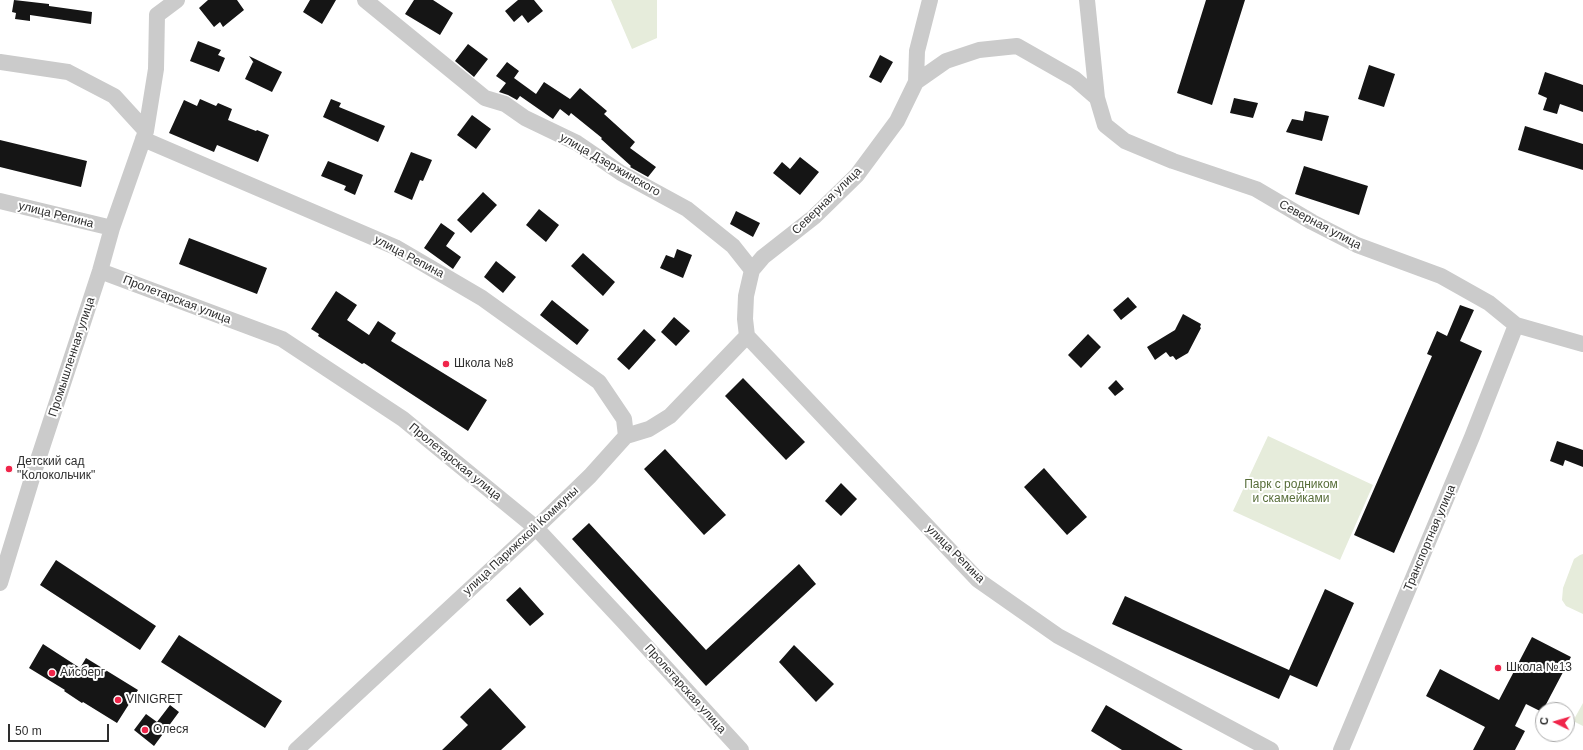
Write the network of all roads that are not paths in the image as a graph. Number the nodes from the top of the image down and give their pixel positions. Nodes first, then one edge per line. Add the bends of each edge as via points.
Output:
1 (177, 0) edge
2 (364, 0) edge
3 (930, 0) edge
4 (1086, 0) edge
5 (0, 62) edge
6 (916, 82) junction
7 (1097, 98) junction
8 (145, 135) junction
9 (0, 201) edge
10 (112, 228) junction
11 (752, 270) junction
12 (100, 271) junction
13 (1516, 325) junction
14 (747, 336) junction
15 (1583, 344) edge
16 (626, 436) junction
17 (536, 528) junction
18 (0, 583) edge
19 (296, 750) edge
20 (741, 750) edge
21 (1271, 750) edge
22 (1341, 750) edge

1 - 8 street, Промышленная улица via 157,15 156,69
2 - 11 street, улица Дзержинского via 485,98 505,104 525,118 577,143 621,173 687,209 733,246
3 - 6 street, Северная улица via 917,51
4 - 7 street, Северная улица
5 - 8 street via 68,72 114,96
6 - 7 street, Северная улица via 946,61 979,50 1017,46 1075,78
6 - 11 street, Северная улица via 897,121 857,175 814,218 763,257
7 - 13 street, Северная улица via 1105,125 1126,141 1174,162 1256,189 1356,246 1441,276 1489,303
8 - 10 street, Промышленная улица
8 - 16 street, улица Репина via 395,246 482,298 600,382 624,418
9 - 10 street, улица Репина
10 - 12 street, Промышленная улица
11 - 14 street via 746,296
12 - 17 street, Пролетарская улица via 282,339 402,419
12 - 18 street, Промышленная улица
13 - 15 street, Северная улица
13 - 22 street, Транспортная улица
14 - 16 street via 670,416 649,429
14 - 21 street, улица Репина via 978,580 1058,636
16 - 17 street, улица Парижской Коммуны via 590,476
17 - 19 street, улица Парижской Коммуны
17 - 20 street, Пролетарская улица

